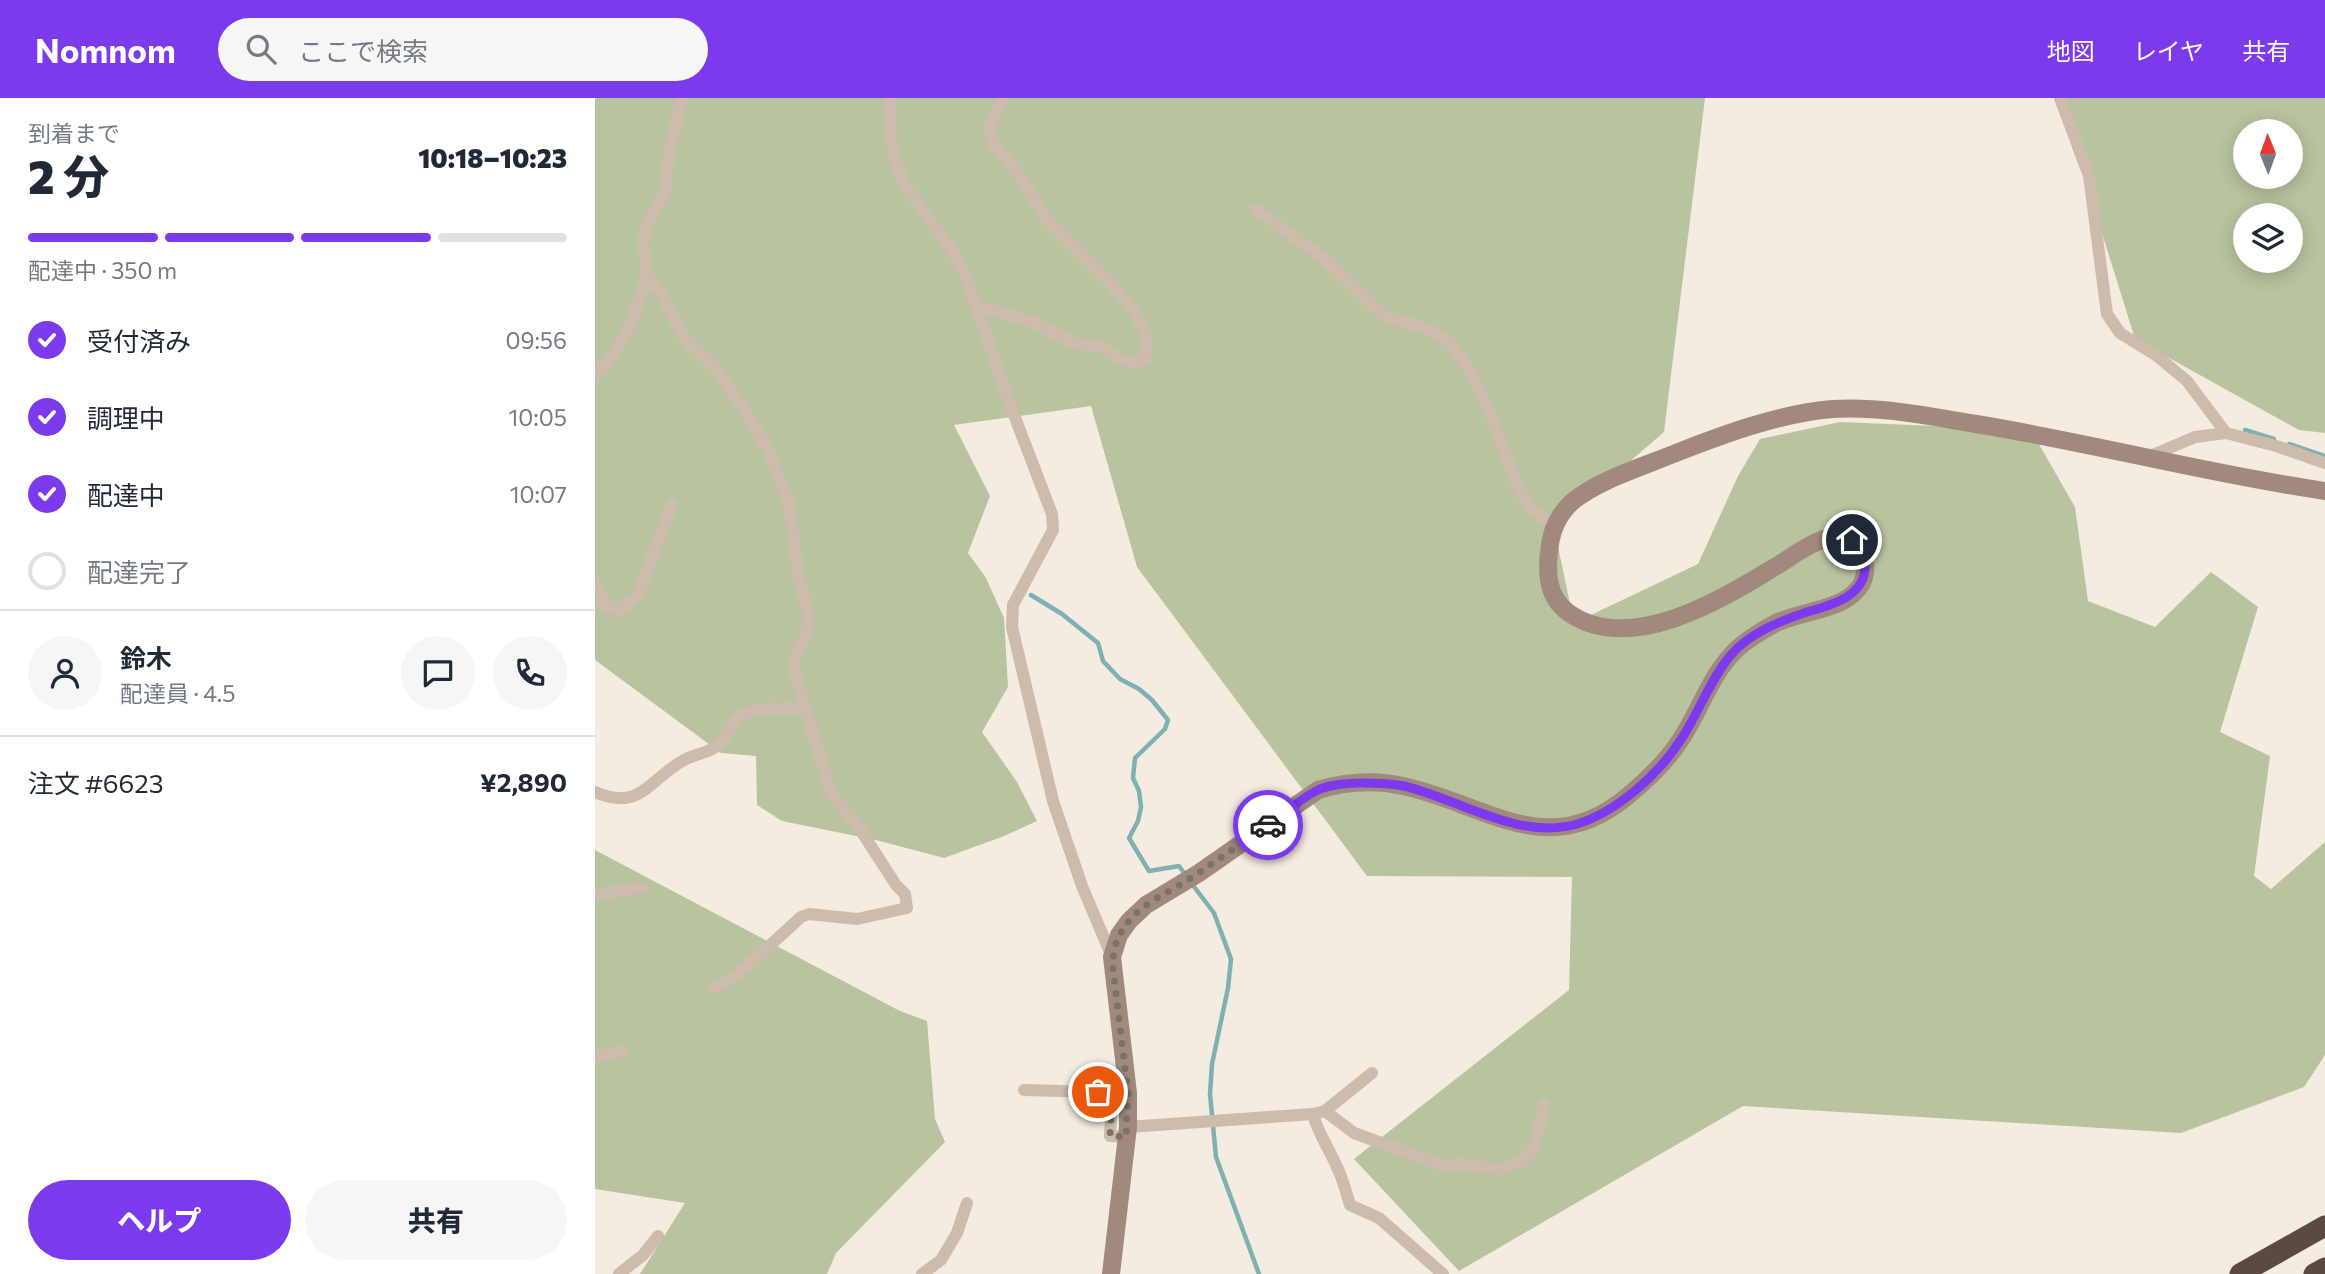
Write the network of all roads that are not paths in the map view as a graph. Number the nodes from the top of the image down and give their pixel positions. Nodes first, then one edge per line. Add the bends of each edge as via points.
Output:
1 (682, 98) edge
2 (890, 98) edge
3 (1003, 98) edge
4 (2060, 98) edge
5 (1255, 209) dead end
6 (646, 275) junction
7 (975, 305) junction
8 (595, 375) edge
9 (2225, 433) junction
10 (2144, 458) junction
11 (2325, 463) edge
12 (2325, 491) edge
13 (672, 504) dead end
14 (1554, 527) junction
15 (595, 585) edge
16 (805, 708) junction
17 (595, 792) edge
18 (642, 887) dead end
19 (595, 895) edge
20 (1112, 957) junction
21 (714, 988) dead end
22 (622, 1051) dead end
23 (595, 1058) edge
24 (1371, 1073) dead end
25 (1024, 1090) dead end
26 (1544, 1104) dead end
27 (1319, 1112) junction
28 (1127, 1132) junction
29 (967, 1203) dead end
30 (2325, 1226) edge
31 (658, 1236) dead end
32 (2325, 1268) edge
33 (619, 1274) edge
34 (922, 1274) edge
35 (1111, 1274) edge
36 (1443, 1274) edge
37 (2240, 1274) edge
38 (2314, 1274) edge

1 - 6 street via 665,192 646,227
2 - 7 street via 894,157 904,185 951,249
3 - 7 street via 989,125 992,142 1047,220 1134,312 1146,335 1145,359 1134,363 1120,359 1100,346 1075,344 1033,322
4 - 9 street via 2089,176 2107,314 2120,333 2187,381
5 - 14 street via 1321,256 1384,316 1431,330 1449,341 1489,410 1519,490 1532,510
6 - 8 street via 620,347
6 - 16 street via 660,291 684,338 719,372 747,414 769,452 789,503 799,580 809,616 794,660
7 - 20 street via 1052,514 1053,530 1013,605 1012,627 1053,801
9 - 10 street via 2195,437
9 - 11 street
10 - 12 street
10 - 14 street via 2033,433 1896,411 1809,412 1689,448 1612,479 1574,500
13 - 15 street via 639,593 619,610 607,607
14 - 20 street via 1547,565 1553,594 1560,607 1600,627 1627,629 1661,623 1742,588 1833,537 1859,545 1863,581 1839,603 1779,621 1742,644 1667,759 1627,797 1598,816 1574,825 1516,825 1402,785 1335,785 1318,790 1146,905 1119,935
16 - 17 street via 751,711 734,721 718,746 683,760 638,795 624,800
16 - 21 street via 831,793 905,894 907,908 857,919 801,917 743,970
18 - 19 street
20 - 28 street via 1127,1083
22 - 23 street
24 - 27 street
25 - 28 street via 1098,1092 1112,1097 1110,1136
26 - 27 street via 1534,1149 1522,1161 1498,1169 1444,1166 1353,1133
27 - 28 street
27 - 36 street via 1318,1133 1336,1163 1350,1205 1379,1217
28 - 35 street
29 - 34 street via 941,1260
30 - 37 highway
31 - 33 street
32 - 38 highway

